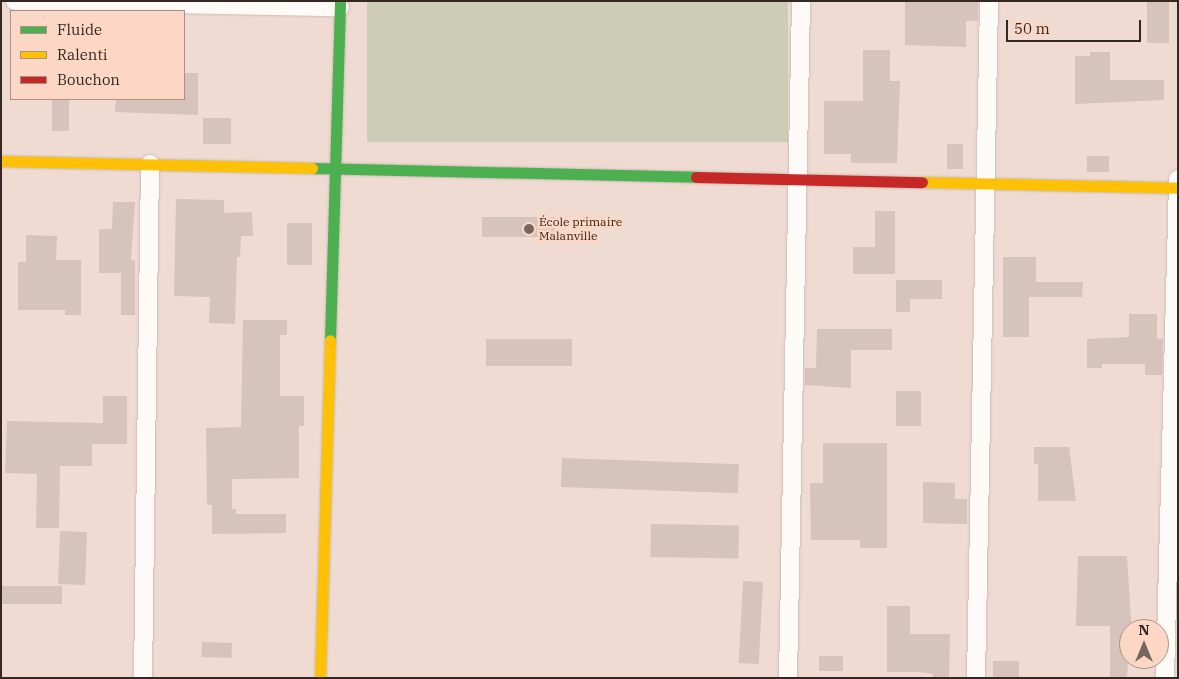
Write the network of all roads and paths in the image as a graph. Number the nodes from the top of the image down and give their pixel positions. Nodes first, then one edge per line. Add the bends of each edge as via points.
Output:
1 (15, 1) edge
2 (801, 1) edge
3 (989, 1) edge
4 (340, 4) edge
5 (1, 161) edge
6 (150, 164) junction
7 (337, 169) junction
8 (798, 179) junction
9 (1178, 179) edge
10 (983, 184) junction
11 (1178, 188) edge
12 (143, 678) edge
13 (320, 678) edge
14 (788, 678) edge
15 (976, 678) edge
16 (1165, 678) edge

1 - 4 street
2 - 8 street
3 - 10 street
4 - 7 street
5 - 6 street
6 - 7 street
6 - 12 street
7 - 8 street
7 - 13 street
8 - 10 street
8 - 14 street
9 - 11 street
10 - 11 street
10 - 15 street
11 - 16 street

